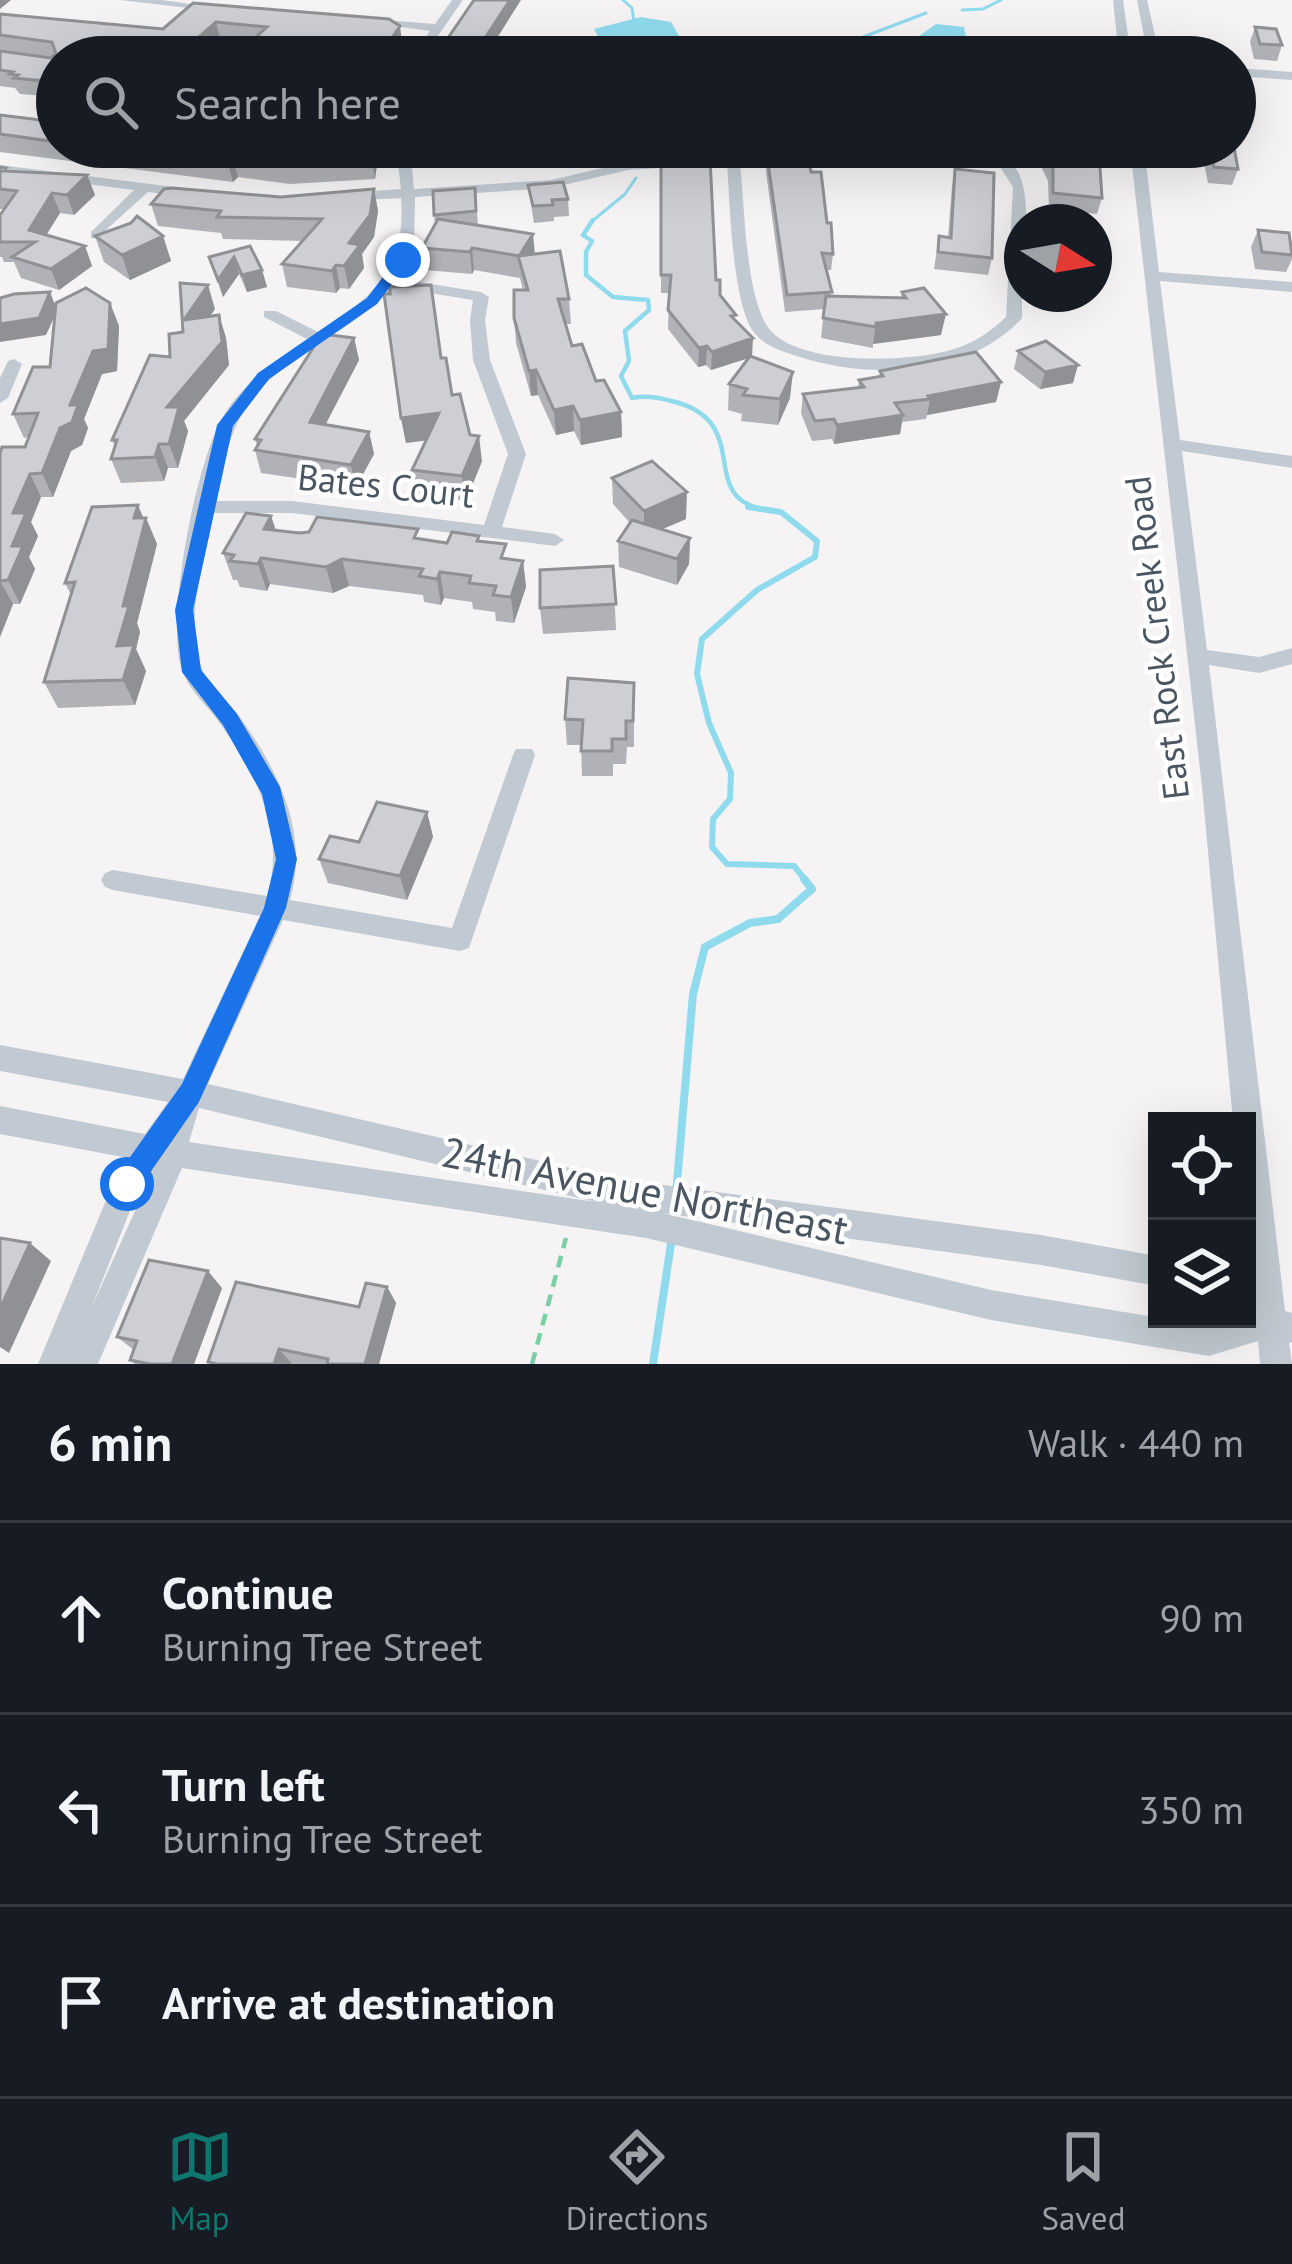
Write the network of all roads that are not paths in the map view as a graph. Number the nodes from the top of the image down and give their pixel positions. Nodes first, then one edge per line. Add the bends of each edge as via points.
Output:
1 (125, 0) edge
2 (458, 0) edge
3 (1118, 0) edge
4 (1142, 0) edge
5 (237, 10) edge
6 (348, 20) edge
7 (437, 28) junction
8 (431, 36) edge
9 (1122, 36) edge
10 (1150, 36) edge
11 (1256, 69) edge
12 (1292, 76) edge
13 (404, 168) edge
14 (616, 168) edge
15 (734, 168) edge
16 (1008, 168) edge
17 (1139, 168) edge
18 (0, 169) edge
19 (145, 187) junction
20 (406, 192) junction
21 (213, 196) edge
22 (329, 198) edge
23 (96, 235) edge
24 (1153, 276) junction
25 (390, 282) junction
26 (1292, 287) edge
27 (270, 314) dead end
28 (317, 338) junction
29 (824, 361) junction
30 (14, 364) dead end
31 (813, 377) dead end
32 (0, 398) edge
33 (1173, 445) junction
34 (1292, 462) edge
35 (208, 507) junction
36 (492, 530) junction
37 (555, 540) dead end
38 (1197, 656) junction
39 (1292, 656) edge
40 (524, 755) dead end
41 (113, 880) dead end
42 (275, 908) junction
43 (0, 1058) edge
44 (190, 1093) junction
45 (1246, 1112) edge
46 (0, 1120) edge
47 (162, 1151) junction
48 (1256, 1199) edge
49 (611, 1205) junction
50 (685, 1218) junction
51 (1148, 1269) edge
52 (1270, 1318) edge
53 (53, 1364) edge
54 (82, 1364) edge
55 (1276, 1364) edge

1 - 5 street
2 - 7 street
3 - 9 street
4 - 10 street
6 - 7 street
7 - 8 street
11 - 12 street
13 - 20 street
14 - 20 street via 551,184
15 - 29 street via 749,307 777,343
16 - 29 street via 1020,187 1014,318 997,337 910,362
17 - 24 street, East Rock Creek Road
18 - 19 street
19 - 21 street
19 - 23 street
20 - 22 street
20 - 25 street via 409,241
24 - 26 street
24 - 33 street, East Rock Creek Road
25 - 28 street
25 - 36 street via 481,297 481,369 517,454
27 - 28 street
28 - 35 street via 237,404
29 - 31 street
30 - 32 street
33 - 34 street
33 - 38 street, East Rock Creek Road
35 - 36 street, Bates Court via 292,507
35 - 42 street via 184,610 192,672 272,793 286,859
36 - 37 street, Bates Court
38 - 39 street via 1259,665
38 - 45 street, East Rock Creek Road
40 - 42 street via 460,940
41 - 42 street
42 - 44 street
43 - 44 street, 24th Avenue Northeast
44 - 47 street
44 - 49 street, 24th Avenue Northeast
46 - 47 street, 24th Avenue Northeast
47 - 49 street, 24th Avenue Northeast via 573,1212
47 - 53 street via 127,1184
47 - 54 street via 162,1186
48 - 52 street, East Rock Creek Road
49 - 50 street, 24th Avenue Northeast
50 - 51 street, 24th Avenue Northeast via 1041,1250
50 - 52 street, 24th Avenue Northeast via 991,1305 1209,1340
52 - 55 street, East Rock Creek Road

